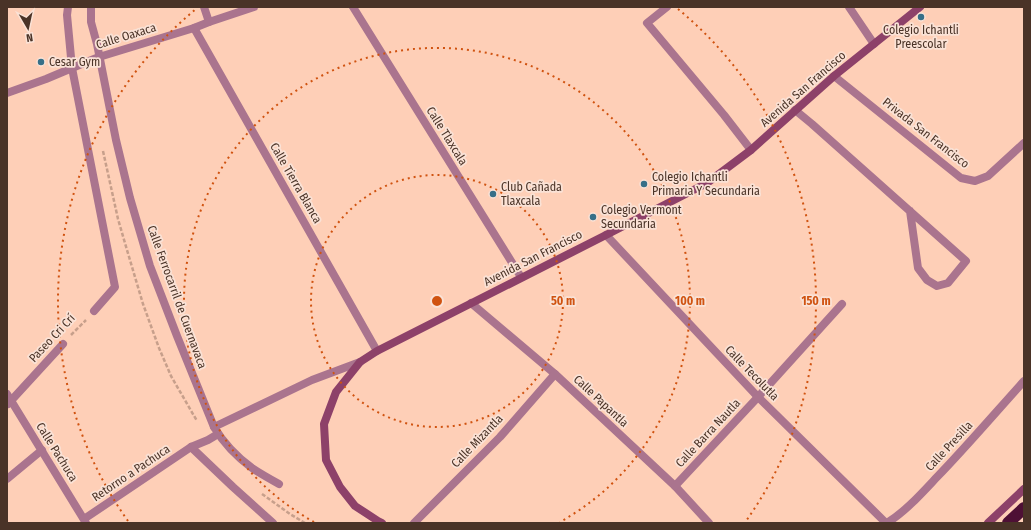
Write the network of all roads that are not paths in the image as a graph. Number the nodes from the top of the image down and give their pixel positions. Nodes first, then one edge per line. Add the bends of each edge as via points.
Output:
1 (68, 7) edge
2 (91, 7) edge
3 (204, 7) edge
4 (254, 7) edge
5 (353, 7) edge
6 (667, 7) edge
7 (848, 7) edge
8 (920, 7) edge
9 (209, 22) junction
10 (194, 28) junction
11 (874, 44) junction
12 (99, 57) junction
13 (72, 68) junction
14 (834, 76) junction
15 (7, 93) edge
16 (795, 110) junction
17 (1024, 143) edge
18 (751, 150) junction
19 (910, 211) junction
20 (606, 235) junction
21 (521, 277) junction
22 (471, 303) junction
23 (842, 304) dead end
24 (94, 311) road end
25 (63, 344) road end
26 (378, 350) junction
27 (360, 362) junction
28 (555, 374) junction
29 (1024, 381) edge
30 (758, 397) junction
31 (8, 400) edge
32 (216, 430) junction
33 (191, 447) junction
34 (42, 450) junction
35 (7, 479) edge
36 (279, 484) dead end
37 (675, 486) junction
38 (1024, 489) edge
39 (1024, 508) edge
40 (85, 521) edge
41 (273, 523) edge
42 (382, 523) edge
43 (414, 523) edge
44 (709, 523) edge
45 (886, 523) edge
46 (988, 523) edge
47 (1008, 523) edge

1 - 13 street
2 - 12 street, Calle Ferrocarril de Cuernavaca via 91,22
3 - 9 street
4 - 9 street, Calle Oaxaca
5 - 21 street, Calle Tlaxcala
6 - 18 street via 647,24 724,114
7 - 11 street
8 - 11 street, Avenida San Francisco
9 - 10 street, Calle Oaxaca
10 - 12 street, Calle Oaxaca
10 - 26 street, Calle Tierra Blanca
11 - 14 street, Avenida San Francisco
12 - 13 street, Calle Oaxaca
12 - 32 street, Calle Ferrocarril de Cuernavaca via 128,191 150,266
13 - 15 street, Calle Oaxaca
13 - 24 street via 115,287
14 - 16 street, Avenida San Francisco
14 - 17 street, Privada San Francisco via 961,178 975,181 988,176
16 - 18 street, Avenida San Francisco
16 - 19 street
18 - 20 street, Avenida San Francisco via 707,183
19 - 19 street via 918,268 927,280 937,286 948,283 966,261
20 - 21 street, Avenida San Francisco
20 - 30 street, Calle Tecolutla
21 - 22 street, Avenida San Francisco
22 - 26 street, Avenida San Francisco
22 - 28 street, Calle Papantla
23 - 30 street, Calle Barra Nautla
25 - 31 street, Paseo Cri Crí
26 - 27 street, Avenida San Francisco
27 - 32 street, Avenida San Francisco via 312,380
27 - 42 street, Avenida San Francisco via 336,392 324,424 326,460 340,487 355,506
28 - 37 street, Calle Papantla
28 - 43 street, Calle Mizantla via 500,436
29 - 45 street, Calle Presilla via 960,454 922,493
30 - 37 street, Calle Barra Nautla
30 - 45 street, Calle Tecolutla
31 - 34 street, Calle Pachuca
32 - 33 street, Retorno a Pachuca via 208,440
32 - 36 street, Calle Ferrocarril de Cuernavaca via 229,447 252,468
33 - 40 street, Retorno a Pachuca
33 - 41 street
34 - 35 street
34 - 40 street, Calle Pachuca
37 - 44 street, Calle Papantla
38 - 46 street
39 - 47 highway

